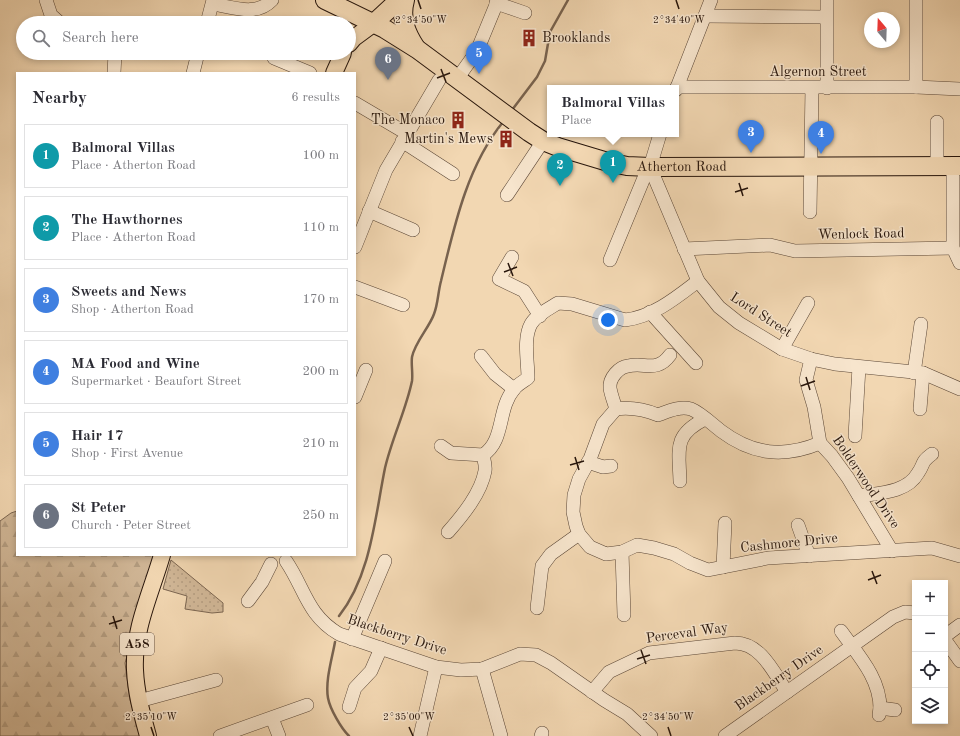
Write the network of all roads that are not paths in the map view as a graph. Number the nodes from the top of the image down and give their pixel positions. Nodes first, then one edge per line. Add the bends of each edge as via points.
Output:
1 (46, 0) edge
2 (272, 0) edge
3 (325, 0) edge
4 (399, 0) edge
5 (405, 0) edge
6 (711, 0) edge
7 (827, 0) edge
8 (916, 0) edge
9 (213, 2) edge
10 (497, 2) edge
11 (525, 13) dead end
12 (52, 16) edge
13 (209, 16) edge
14 (705, 16) junction
15 (826, 18) junction
16 (373, 24) junction
17 (356, 37) edge
18 (417, 49) junction
19 (115, 60) edge
20 (196, 60) edge
21 (279, 60) edge
22 (340, 60) edge
23 (114, 72) edge
24 (193, 72) edge
25 (308, 72) edge
26 (334, 72) edge
27 (457, 79) junction
28 (439, 80) dead end
29 (679, 85) edge
30 (916, 87) junction
31 (812, 88) junction
32 (827, 88) junction
33 (679, 89) edge
34 (960, 89) edge
35 (356, 104) edge
36 (937, 122) dead end
37 (404, 137) junction
38 (659, 137) edge
39 (544, 141) junction
40 (950, 166) edge
41 (650, 167) junction
42 (810, 167) junction
43 (453, 174) dead end
44 (507, 195) dead end
45 (369, 211) junction
46 (810, 212) dead end
47 (413, 230) dead end
48 (356, 244) edge
49 (953, 248) junction
50 (684, 249) junction
51 (512, 257) dead end
52 (610, 260) dead end
53 (960, 263) edge
54 (698, 280) junction
55 (356, 287) edge
56 (808, 303) dead end
57 (403, 305) dead end
58 (650, 312) junction
59 (540, 316) junction
60 (921, 324) dead end
61 (782, 349) junction
62 (670, 355) dead end
63 (481, 356) dead end
64 (811, 359) junction
65 (696, 363) dead end
66 (859, 367) junction
67 (365, 370) dead end
68 (919, 373) junction
69 (514, 389) junction
70 (960, 389) edge
71 (356, 394) edge
72 (920, 408) dead end
73 (616, 409) junction
74 (705, 419) junction
75 (855, 436) dead end
76 (820, 444) junction
77 (441, 446) dead end
78 (932, 454) dead end
79 (483, 455) junction
80 (588, 462) junction
81 (611, 466) dead end
82 (680, 481) dead end
83 (859, 496) junction
84 (725, 523) dead end
85 (798, 525) dead end
86 (448, 532) dead end
87 (579, 534) junction
88 (892, 551) junction
89 (622, 552) junction
90 (162, 556) edge
91 (809, 556) junction
92 (960, 556) edge
93 (266, 558) edge
94 (288, 558) edge
95 (385, 561) dead end
96 (723, 567) junction
97 (248, 601) dead end
98 (537, 608) dead end
99 (912, 613) edge
100 (624, 615) dead end
101 (960, 625) edge
102 (841, 631) dead end
103 (948, 634) edge
104 (352, 638) junction
105 (948, 644) edge
106 (852, 646) junction
107 (381, 648) junction
108 (960, 661) edge
109 (436, 667) junction
110 (482, 669) junction
111 (216, 680) dead end
112 (592, 692) junction
113 (787, 692) junction
114 (139, 701) junction
115 (307, 705) dead end
116 (349, 707) dead end
117 (895, 710) dead end
118 (272, 718) junction
119 (148, 736) edge
120 (220, 736) edge
121 (279, 736) edge
122 (420, 736) edge
123 (501, 736) edge
124 (649, 736) edge
125 (724, 736) edge

1 - 12 street
2 - 9 street via 264,8 251,10
3 - 16 highway, Atherton Road
4 - 16 highway
5 - 18 highway via 404,25
6 - 14 street
7 - 15 street
8 - 30 street
9 - 13 street
10 - 11 street
10 - 27 street via 477,51
14 - 15 street
14 - 29 street
15 - 32 street
16 - 17 main road
16 - 18 highway, Atherton Road
18 - 27 highway, Atherton Road
19 - 23 street
20 - 24 street
21 - 25 street
22 - 26 main road
27 - 39 highway, Atherton Road
28 - 37 street
30 - 32 street, Algernon Street
30 - 34 street, Algernon Street
31 - 32 street, Algernon Street
31 - 33 street, Algernon Street
31 - 42 street
35 - 37 street
36 - 40 street
37 - 43 street
37 - 45 street via 386,170
38 - 41 street
39 - 41 highway, Atherton Road via 608,162
39 - 44 street
40 - 42 highway, Atherton Road
40 - 49 street
41 - 42 highway, Atherton Road
41 - 50 street, Lord Street
41 - 52 street
42 - 46 street
45 - 47 street
45 - 48 street
49 - 50 street, Wenlock Road via 795,251 770,245
49 - 53 street
50 - 54 street, Lord Street
51 - 59 street via 499,279 524,291
54 - 58 street via 670,302
54 - 61 street, Lord Street via 719,307
55 - 57 street
56 - 61 street
58 - 59 street via 625,320 558,303
58 - 65 street
59 - 69 street via 531,324 528,339 528,378
60 - 68 street
61 - 64 street, Lord Street
62 - 73 street via 665,362 647,367 628,366 614,373 609,386
63 - 69 street via 495,374
64 - 66 street, Lord Street
64 - 76 street, Bolderwood Drive via 806,380 814,407
66 - 68 street, Lord Street
66 - 75 street
67 - 71 street
68 - 70 street, Lord Street
68 - 72 street
69 - 79 street via 504,408 496,440 491,450
73 - 74 street via 629,407 658,415 678,408 692,410
73 - 80 street, Cashmore Drive via 603,424
74 - 76 street via 730,438 758,450 779,454
74 - 82 street via 690,427 678,445
76 - 83 street, Bolderwood Drive via 832,456
77 - 79 street via 450,453
78 - 83 street via 922,462 918,474 907,484 889,492
79 - 86 street via 486,469 479,486 468,508
80 - 81 street via 603,467
80 - 87 street, Cashmore Drive via 574,495 573,512
83 - 88 street, Bolderwood Drive
84 - 96 street
85 - 91 street
87 - 89 street, Cashmore Drive via 590,548 606,554
87 - 98 street via 551,554 542,566
88 - 91 street, Cashmore Drive
88 - 92 street, Cashmore Drive via 932,548
89 - 96 street, Cashmore Drive via 637,545 674,554 708,570
89 - 100 street
90 - 114 main road, A58 via 142,616 137,643 135,670
91 - 96 street, Cashmore Drive via 768,558
93 - 94 street via 277,566
93 - 97 street via 262,582
94 - 104 street, Blackberry Drive via 315,614 329,628
95 - 104 street
99 - 106 street, Blackberry Drive via 898,614
101 - 103 street
102 - 106 street
104 - 107 street, Blackberry Drive
105 - 108 street
106 - 113 street, Blackberry Drive
106 - 117 street via 873,678 878,692 880,712
107 - 109 street, Blackberry Drive
107 - 116 street via 371,671 355,688
109 - 110 street, Blackberry Drive
109 - 122 street
110 - 112 street, Blackberry Drive via 520,654 531,654 546,660
110 - 123 street
111 - 114 street
112 - 113 street, Perceval Way via 609,672 649,653 735,643 753,643
112 - 124 street, Blackberry Drive via 627,714
113 - 125 street, Blackberry Drive
114 - 119 main road, A58
115 - 118 street
118 - 120 street
118 - 121 street

